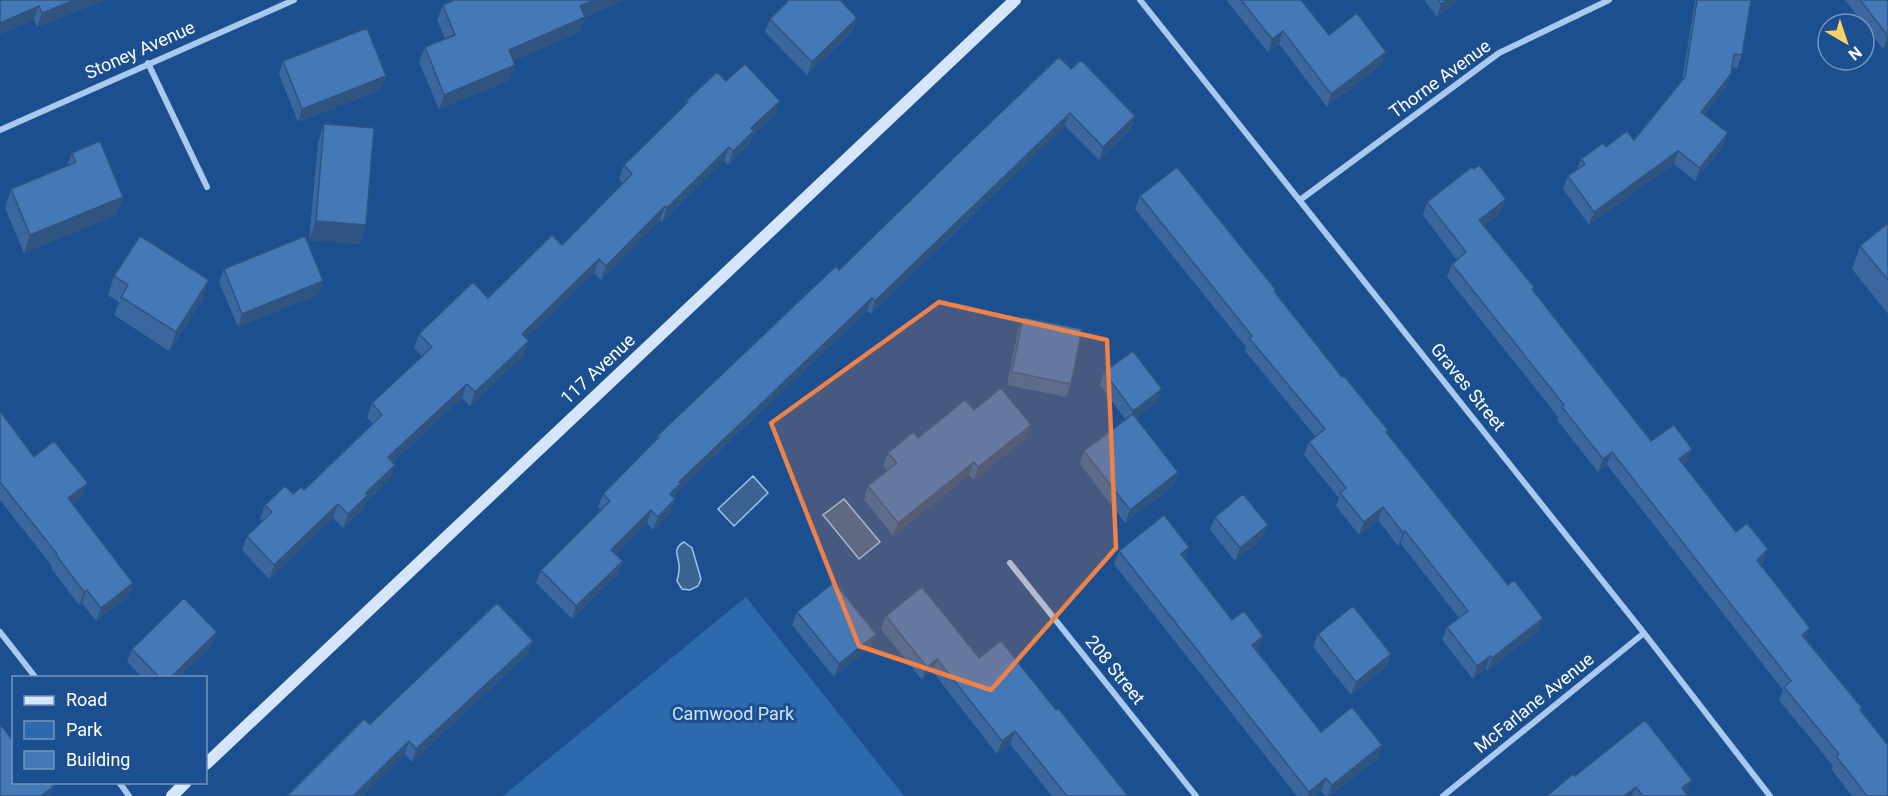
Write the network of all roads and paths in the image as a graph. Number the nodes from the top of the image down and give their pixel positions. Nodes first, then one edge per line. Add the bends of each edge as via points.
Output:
1 (294, 0) edge
2 (1015, 0) edge
3 (1140, 0) edge
4 (1609, 0) edge
5 (148, 63) junction
6 (0, 130) edge
7 (207, 187) dead end
8 (1300, 200) junction
9 (1010, 563) dead end
10 (0, 632) edge
11 (1644, 633) junction
12 (34, 676) edge
13 (207, 763) edge
14 (120, 784) edge
15 (185, 784) edge
16 (129, 796) edge
17 (172, 796) edge
18 (1196, 796) edge
19 (1443, 796) edge
20 (1770, 796) edge

1 - 5 street, Stoney Avenue
2 - 13 street, 117 Avenue
3 - 8 street, Graves Street
4 - 8 street, Thorne Avenue via 1499,53
5 - 6 street, Stoney Avenue
5 - 7 street
8 - 11 street, Graves Street
9 - 18 street, 208 Street
10 - 12 street
11 - 19 street, McFarlane Avenue
11 - 20 street, Graves Street
14 - 16 street
15 - 17 street

